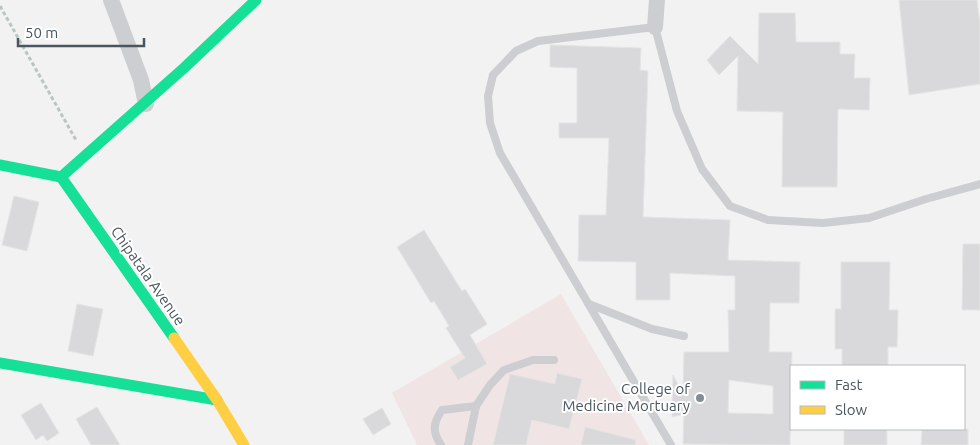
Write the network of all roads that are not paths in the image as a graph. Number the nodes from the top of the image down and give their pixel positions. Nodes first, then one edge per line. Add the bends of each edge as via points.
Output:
1 (111, 0) edge
2 (256, 0) edge
3 (657, 0) edge
4 (655, 27) junction
5 (146, 104) junction
6 (0, 165) edge
7 (61, 178) junction
8 (980, 184) edge
9 (589, 304) junction
10 (684, 336) dead end
11 (554, 360) dead end
12 (0, 363) edge
13 (217, 400) junction
14 (476, 406) junction
15 (244, 445) edge
16 (441, 445) edge
17 (468, 445) edge
18 (671, 445) edge

1 - 5 street via 142,80
2 - 5 street
3 - 4 street
4 - 8 lane via 677,111 702,169 730,206 768,220 823,223 869,218
4 - 9 lane via 538,41 516,51 493,75 488,96 490,122 500,153
5 - 7 street
6 - 7 street
7 - 13 street, Chipatala Avenue
9 - 10 lane via 652,329
9 - 18 lane
11 - 14 lane via 533,360 508,368 490,385
12 - 13 street
13 - 15 street, Chipatala Avenue
14 - 16 lane via 442,410 434,422 435,436
14 - 17 lane

